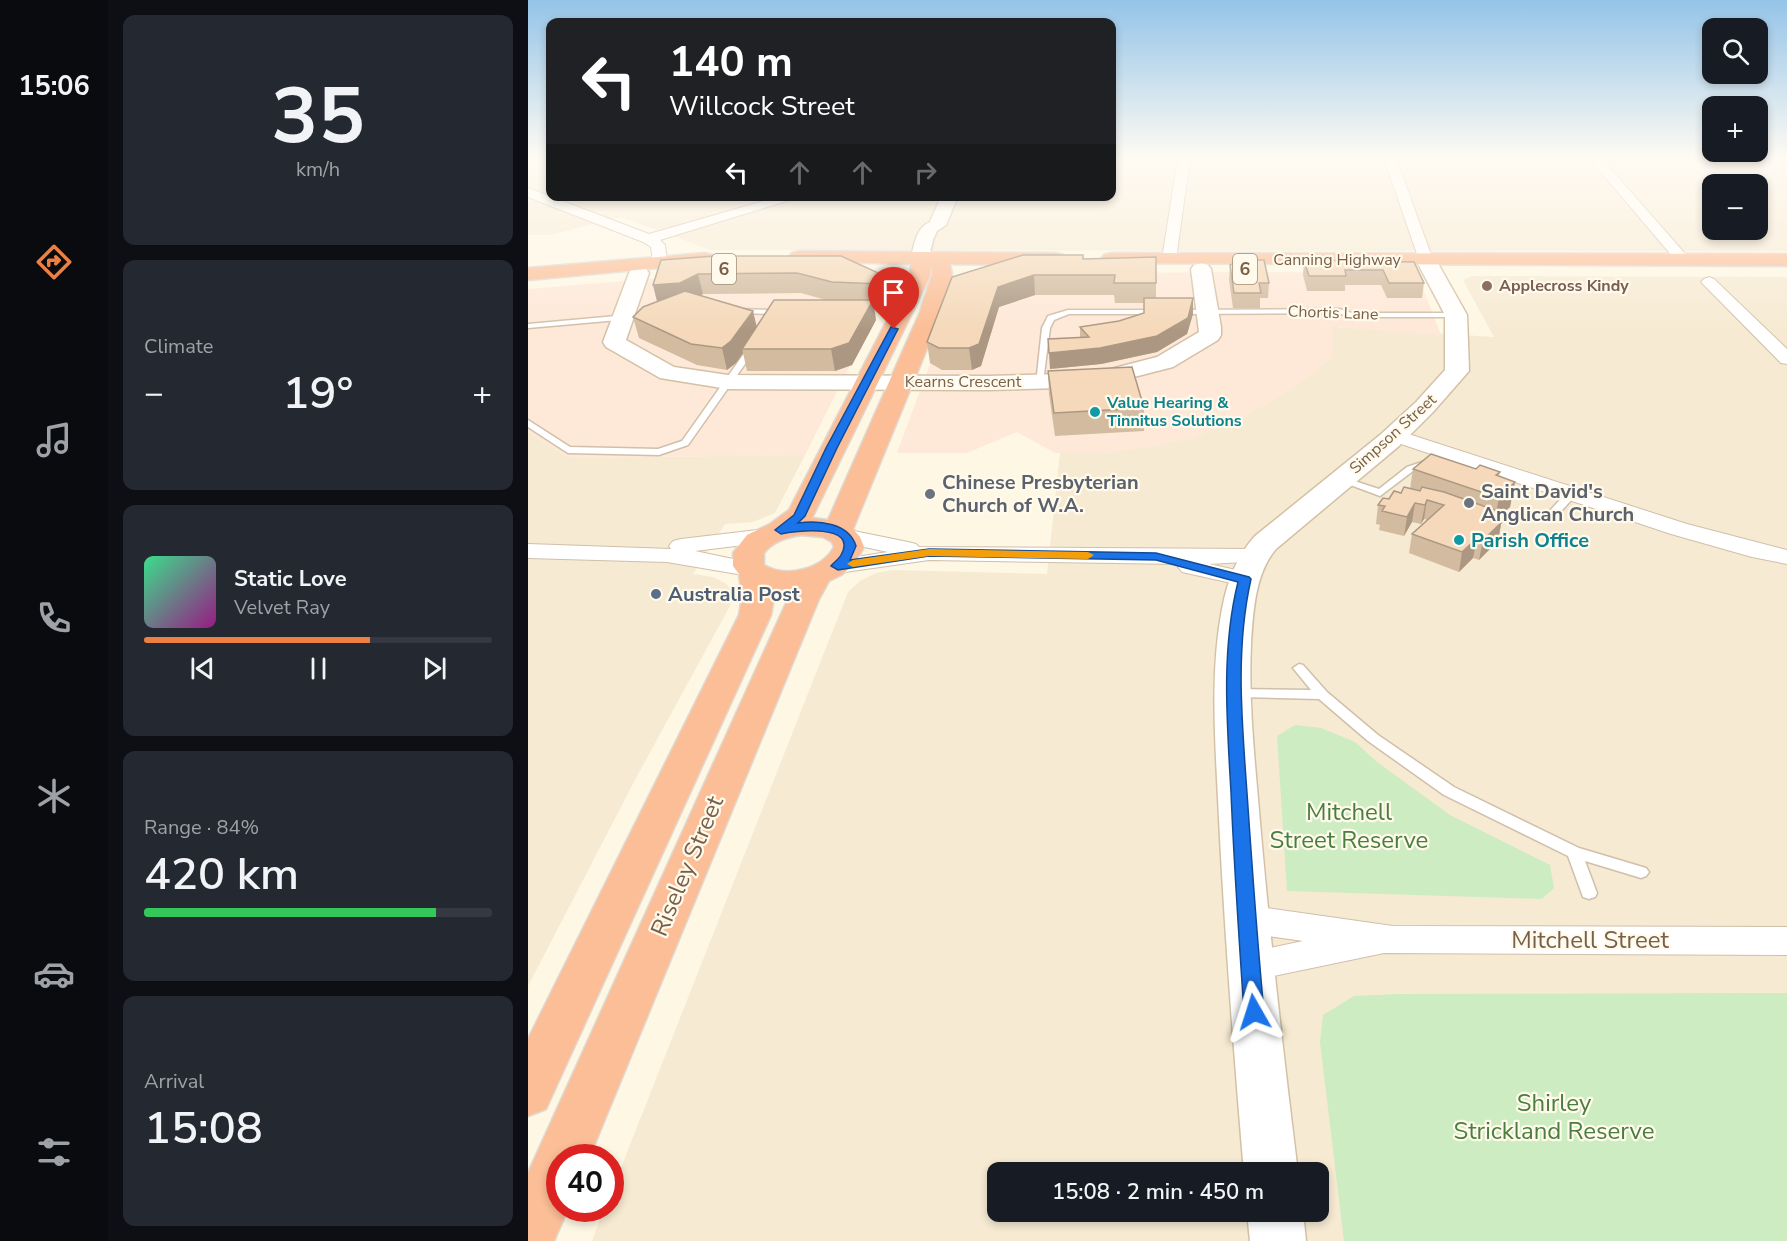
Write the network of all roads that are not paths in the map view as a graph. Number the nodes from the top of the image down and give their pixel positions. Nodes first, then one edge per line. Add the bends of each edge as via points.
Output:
1 (590, 216) edge
2 (726, 216) edge
3 (940, 216) edge
4 (1175, 216) edge
5 (1412, 216) edge
6 (1645, 216) edge
7 (648, 238) junction
8 (1169, 259) junction
9 (1683, 260) junction
10 (1787, 260) edge
11 (726, 264) edge
12 (1430, 265) junction
13 (933, 267) junction
14 (650, 268) junction
15 (876, 268) junction
16 (1201, 269) junction
17 (1787, 270) edge
18 (528, 274) edge
19 (1709, 282) dead end
20 (528, 284) edge
21 (913, 290) junction
22 (723, 311) edge
23 (1210, 312) junction
24 (1456, 315) junction
25 (628, 316) junction
26 (772, 320) edge
27 (528, 326) edge
28 (759, 338) edge
29 (1787, 359) edge
30 (728, 382) junction
31 (867, 382) junction
32 (900, 382) junction
33 (1040, 382) junction
34 (528, 423) edge
35 (1396, 436) junction
36 (1445, 452) junction
37 (1342, 480) junction
38 (1572, 493) junction
39 (1549, 518) dead end
40 (774, 533) junction
41 (841, 533) junction
42 (528, 551) edge
43 (630, 552) junction
44 (929, 553) junction
45 (1787, 557) edge
46 (1250, 568) junction
47 (752, 571) junction
48 (827, 571) junction
49 (1299, 668) dead end
50 (1233, 693) junction
51 (1322, 695) junction
52 (1574, 852) junction
53 (1641, 873) dead end
54 (1589, 892) dead end
55 (1246, 918) junction
56 (1393, 940) junction
57 (1787, 941) edge
58 (1250, 966) junction
59 (528, 1092) edge
60 (568, 1144) edge
61 (1270, 1162) edge
62 (546, 1195) edge
63 (1276, 1222) edge
64 (528, 1236) edge
65 (1278, 1241) edge

1 - 7 street
2 - 7 street
3 - 13 street, Riseley Street via 936,225 941,228 939,250
4 - 8 street
5 - 12 street, Simpson Street
6 - 9 street
7 - 14 street via 658,245
8 - 12 highway, Canning Highway / 6
8 - 16 highway, Canning Highway / 6 via 1093,264
9 - 10 highway, Canning Highway / 6
9 - 12 highway, Canning Highway / 6
11 - 14 highway, 6
12 - 16 highway, Canning Highway / 6
12 - 17 highway, Canning Highway / 6
12 - 24 street, Simpson Street
13 - 13 highway via 1070,264 1017,269
13 - 15 highway
13 - 15 highway via 784,263
13 - 21 highway, Riseley Street
13 - 32 highway, Riseley Street via 931,312
14 - 18 highway, 6
14 - 20 highway, 6
14 - 25 street, Kearns Crescent
15 - 21 highway
16 - 23 street, Kearns Crescent via 1205,305
19 - 29 street
21 - 31 highway, Riseley Street
22 - 26 lane via 778,312
23 - 24 lane, Chortis Lane
23 - 33 street, Kearns Crescent via 1210,335 1165,362 1095,380
23 - 33 lane, Chortis Lane via 1068,312 1051,318 1046,328
24 - 35 street, Simpson Street via 1457,371
25 - 27 lane
25 - 30 street, Kearns Crescent via 614,342 668,373
28 - 30 lane
30 - 31 street, Kearns Crescent
30 - 34 lane via 685,443 659,452 568,450
31 - 32 street, Kearns Crescent
31 - 40 highway, Riseley Street via 799,516
32 - 33 street, Kearns Crescent
32 - 41 highway, Riseley Street
35 - 36 street
35 - 37 street, Simpson Street
36 - 37 lane via 1410,469 1380,493
36 - 38 street
37 - 46 street, Simpson Street
38 - 39 lane
38 - 45 street via 1691,532
40 - 41 highway via 802,526 821,526
40 - 43 street
40 - 47 highway, Riseley Street via 748,552 746,562
41 - 44 street
41 - 48 highway, Riseley Street via 850,546 847,556
42 - 43 street
43 - 47 street via 716,561
44 - 46 street via 1156,556
44 - 48 street
46 - 50 street via 1238,608
47 - 48 highway via 770,580 795,581
47 - 59 highway, Riseley Street via 758,597 755,615
48 - 60 highway, Riseley Street via 798,610
49 - 51 lane
50 - 51 lane
50 - 55 street
51 - 52 lane via 1373,738 1449,791
52 - 53 lane
52 - 54 lane
55 - 56 street, Mitchell Street
55 - 58 street
56 - 57 street, Mitchell Street
56 - 58 street, Mitchell Street
58 - 61 street
62 - 64 highway
63 - 65 street

